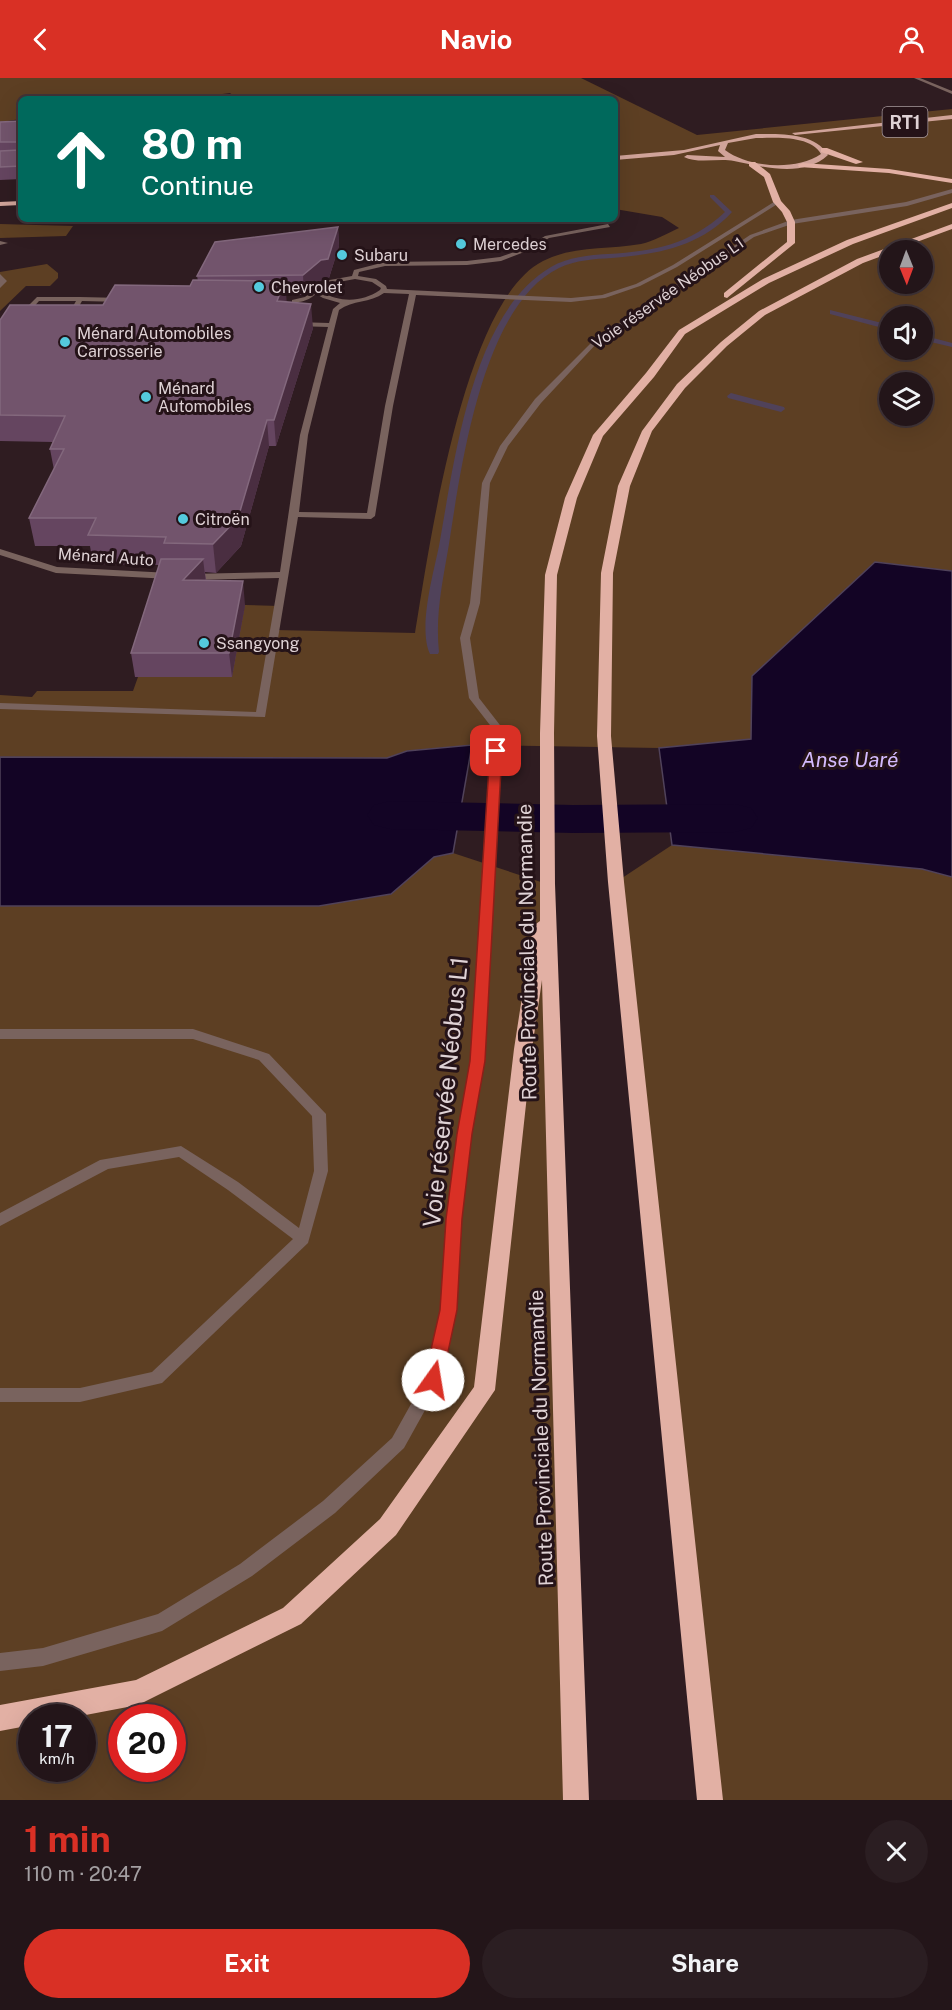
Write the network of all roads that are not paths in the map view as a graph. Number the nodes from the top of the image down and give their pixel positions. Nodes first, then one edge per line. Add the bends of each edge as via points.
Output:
1 (916, 78) edge
2 (952, 93) edge
3 (952, 117) edge
4 (859, 128) junction
5 (780, 136) junction
6 (839, 137) dead end
7 (830, 141) dead end
8 (725, 143) junction
9 (822, 148) junction
10 (645, 156) junction
11 (618, 158) edge
12 (733, 159) junction
13 (752, 164) junction
14 (802, 165) junction
15 (889, 171) junction
16 (952, 181) edge
17 (952, 191) edge
18 (777, 202) junction
19 (18, 203) edge
20 (0, 204) edge
21 (952, 205) edge
22 (791, 222) junction
23 (608, 226) dead end
24 (952, 226) edge
25 (0, 276) edge
26 (355, 277) junction
27 (0, 286) edge
28 (318, 289) junction
29 (383, 291) junction
30 (413, 292) junction
31 (80, 299) junction
32 (127, 300) edge
33 (282, 301) edge
34 (348, 301) junction
35 (283, 323) edge
36 (67, 324) edge
37 (331, 325) junction
38 (682, 332) junction
39 (0, 333) edge
40 (294, 514) junction
41 (0, 552) edge
42 (284, 574) junction
43 (0, 706) edge
44 (547, 884) junction
45 (0, 1034) edge
46 (0, 1220) edge
47 (303, 1239) junction
48 (0, 1395) edge
49 (0, 1662) edge
50 (0, 1718) edge
51 (710, 1795) edge
52 (576, 1800) edge

1 - 2 lane
3 - 4 main road, RT1
4 - 5 main road, RT1
4 - 6 main road, RT1
5 - 8 main road via 747,137
5 - 9 main road via 810,141
7 - 9 main road
8 - 10 main road
8 - 12 main road via 722,151
9 - 14 main road via 825,155 821,159
9 - 15 highway
10 - 11 main road
10 - 12 main road
12 - 13 main road
13 - 14 main road
13 - 18 highway via 767,176
14 - 15 highway
15 - 16 highway
17 - 22 lane, Voie réservée Néobus L1 via 907,204
18 - 22 highway
18 - 30 lane via 675,267 603,297 571,300
19 - 20 main road
21 - 38 highway, Route Provinciale du Normandie via 850,242 766,281
22 - 38 highway via 791,243
22 - 49 lane, Voie réservée Néobus L1 via 752,236 596,341 538,401 504,446 486,483 476,603 465,638 474,698 498,729 478,1061 454,1219 448,1310 433,1380 398,1443 329,1507 246,1570 162,1622 43,1657
23 - 26 lane via 547,237 501,259 384,264 360,269
24 - 51 highway via 860,261 762,313 681,386 647,431 624,486 607,573 604,736 616,882
25 - 27 lane via 4,281
26 - 28 lane via 326,282
26 - 29 lane via 381,283
28 - 33 lane via 292,305
28 - 34 lane via 324,296
29 - 30 lane
29 - 34 lane via 371,298
30 - 40 lane via 371,516
31 - 32 lane
31 - 36 lane
31 - 39 lane via 37,299 29,309 16,309
34 - 37 lane via 336,309
35 - 37 lane
37 - 40 lane via 304,435
38 - 44 highway, Route Provinciale du Normandie via 598,435 571,498 551,574
40 - 42 lane
41 - 42 lane, Ménard Auto via 56,570 227,578
42 - 43 lane via 261,715
44 - 50 highway via 523,1048 484,1389 388,1527 292,1616 138,1692
44 - 52 highway, Route Provinciale du Normandie
45 - 47 lane via 193,1034 264,1057 319,1114 321,1171
46 - 47 lane via 105,1164 181,1151
47 - 48 lane via 156,1378 80,1395

